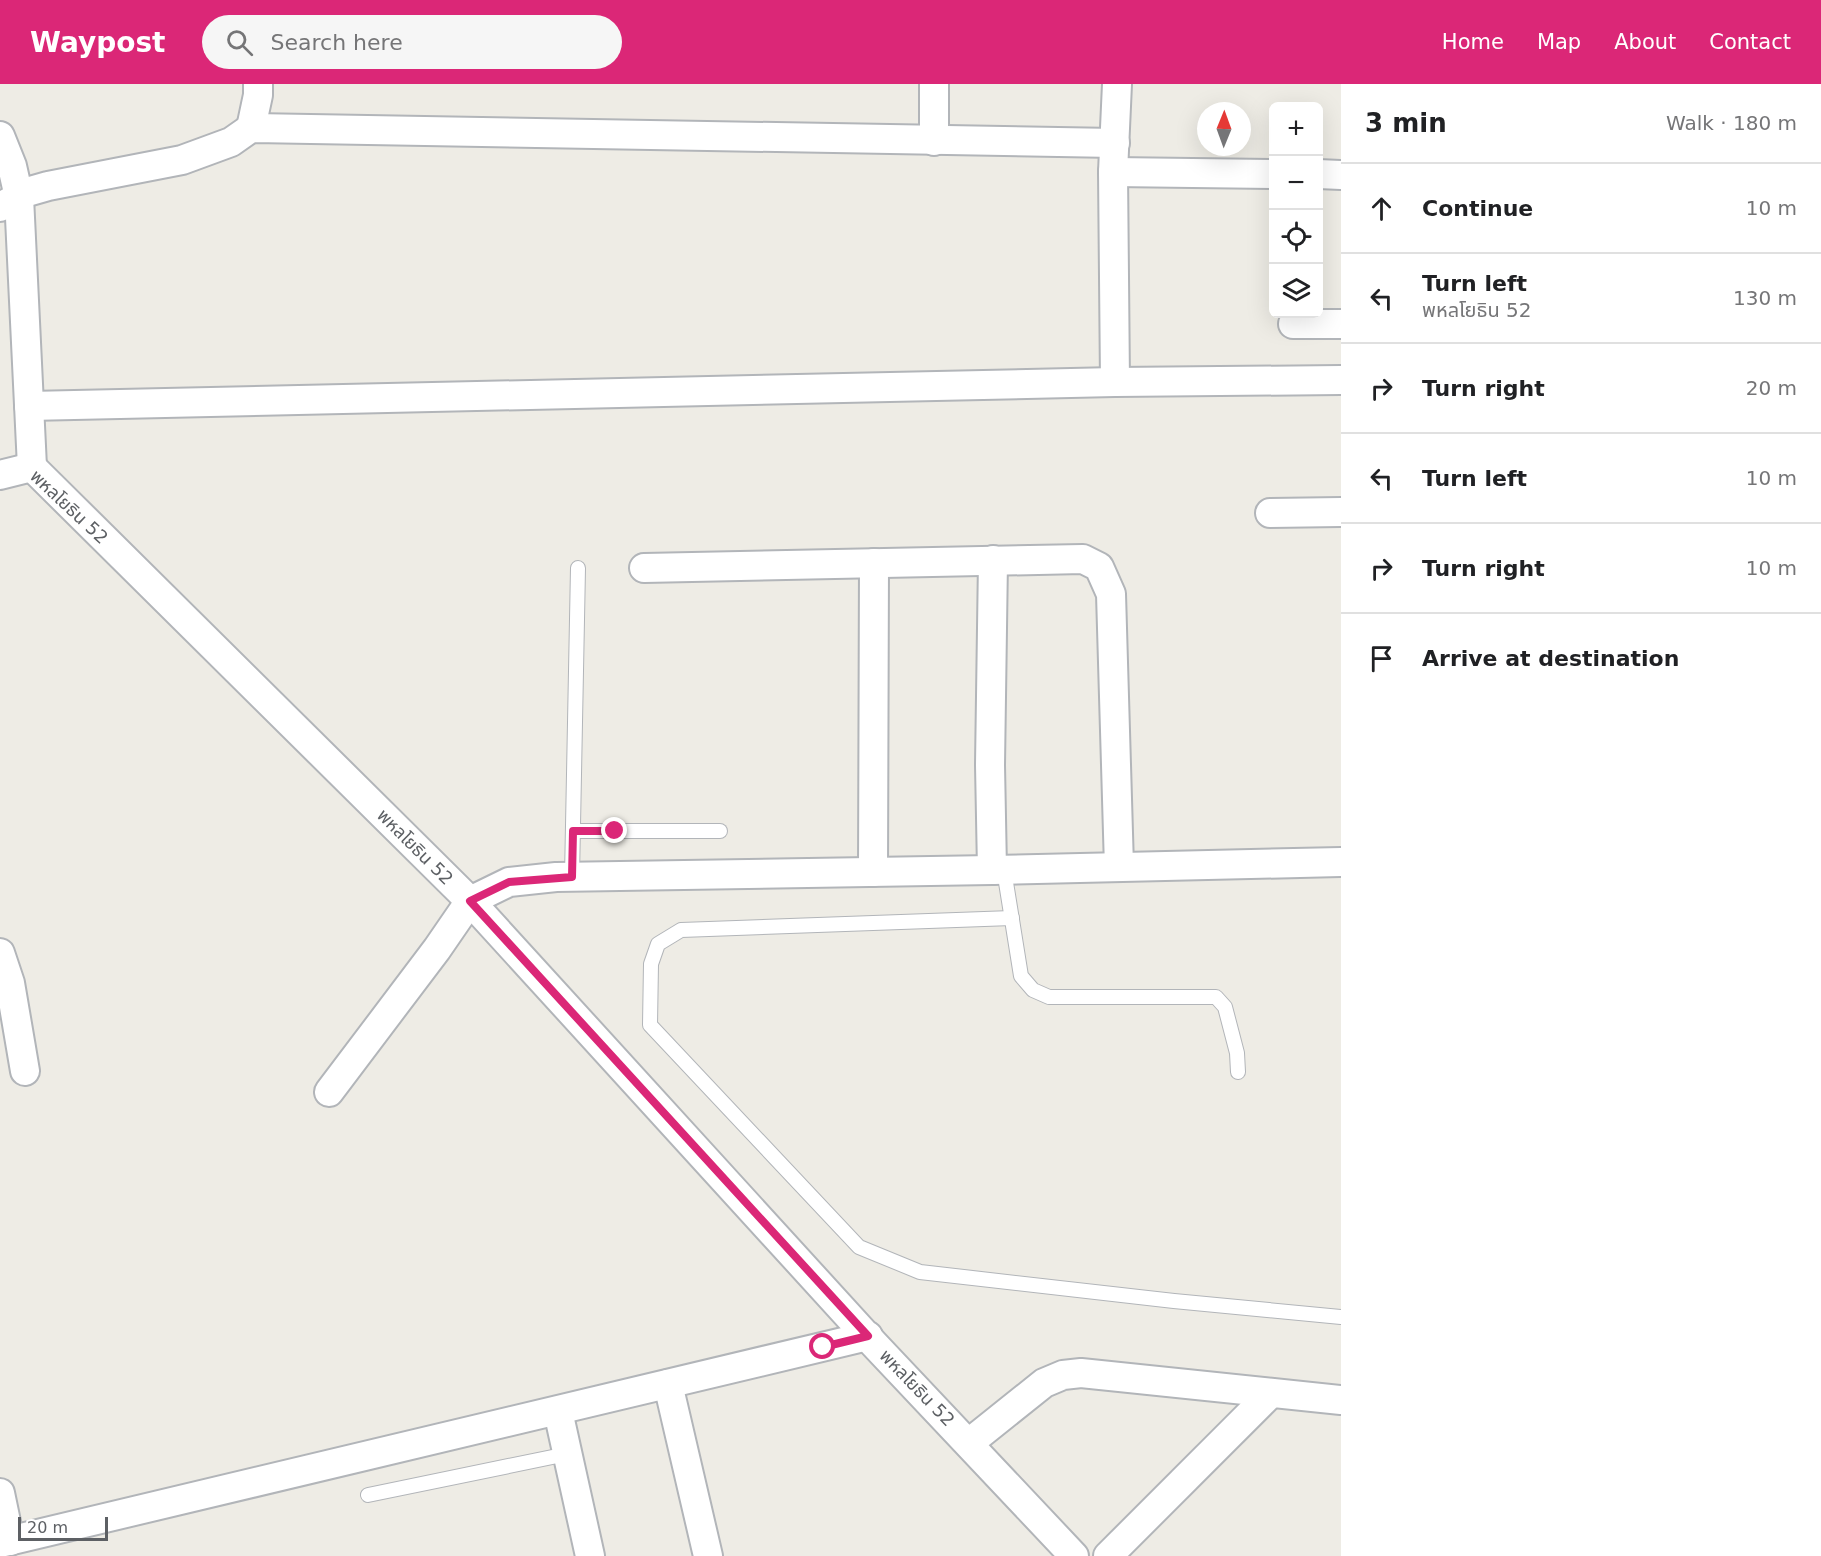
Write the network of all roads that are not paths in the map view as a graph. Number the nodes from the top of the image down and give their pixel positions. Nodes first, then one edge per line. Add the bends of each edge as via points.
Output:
1 (258, 84) edge
2 (934, 84) edge
3 (1117, 84) edge
4 (251, 128) junction
5 (0, 136) edge
6 (934, 141) junction
7 (1115, 143) junction
8 (1113, 172) junction
9 (1269, 174) edge
10 (1323, 174) edge
11 (1341, 175) edge
12 (10, 202) edge
13 (1293, 324) dead end
14 (1341, 324) edge
15 (1341, 380) edge
16 (1115, 382) junction
17 (29, 406) junction
18 (32, 467) junction
19 (0, 475) edge
20 (1341, 512) edge
21 (1270, 513) dead end
22 (993, 560) junction
23 (874, 563) junction
24 (578, 568) dead end
25 (644, 568) dead end
26 (573, 831) junction
27 (720, 831) dead end
28 (1341, 862) edge
29 (1119, 867) junction
30 (998, 870) junction
31 (873, 872) junction
32 (572, 877) junction
33 (470, 901) junction
34 (1012, 918) junction
35 (0, 953) edge
36 (25, 1071) dead end
37 (1238, 1072) dead end
38 (329, 1092) dead end
39 (1341, 1317) edge
40 (868, 1336) junction
41 (668, 1384) junction
42 (1271, 1394) junction
43 (1341, 1400) edge
44 (558, 1411) junction
45 (969, 1443) junction
46 (567, 1454) junction
47 (0, 1493) edge
48 (368, 1496) dead end
49 (5, 1542) edge
50 (590, 1556) edge
51 (708, 1556) edge
52 (1074, 1556) edge
53 (1108, 1556) edge

1 - 4 street
2 - 6 street
3 - 7 street
4 - 6 street
4 - 12 street via 231,142 182,160 48,186
5 - 12 street via 12,166
6 - 7 street
7 - 8 street
8 - 9 street
8 - 16 street
10 - 11 street
12 - 17 street
13 - 14 street
15 - 16 street
16 - 17 street
17 - 18 street
18 - 19 street, พหลโยธิน 52
18 - 33 street, พหลโยธิน 52
20 - 21 street
22 - 23 street
22 - 29 street via 1083,559 1099,567 1111,594
22 - 30 street via 990,765
23 - 25 street
23 - 31 street
24 - 26 lane
26 - 27 lane
26 - 32 lane
28 - 29 street
29 - 30 street
30 - 31 street
30 - 34 lane
31 - 32 street
32 - 33 street via 509,882
33 - 38 street
33 - 40 street, พหลโยธิน 52
34 - 37 lane via 1021,975 1033,990 1048,997 1216,997 1225,1007
34 - 39 lane via 681,930 658,944 651,964 650,1025 859,1247 921,1272
35 - 36 street via 10,983
40 - 41 street
40 - 45 street, พหลโยธิน 52
41 - 44 street
41 - 51 street
42 - 43 street
42 - 45 street via 1081,1373 1063,1375 1044,1383
42 - 53 street
44 - 46 street
44 - 49 street
45 - 52 street, พหลโยธิน 52
46 - 48 lane
46 - 50 street
47 - 49 street

